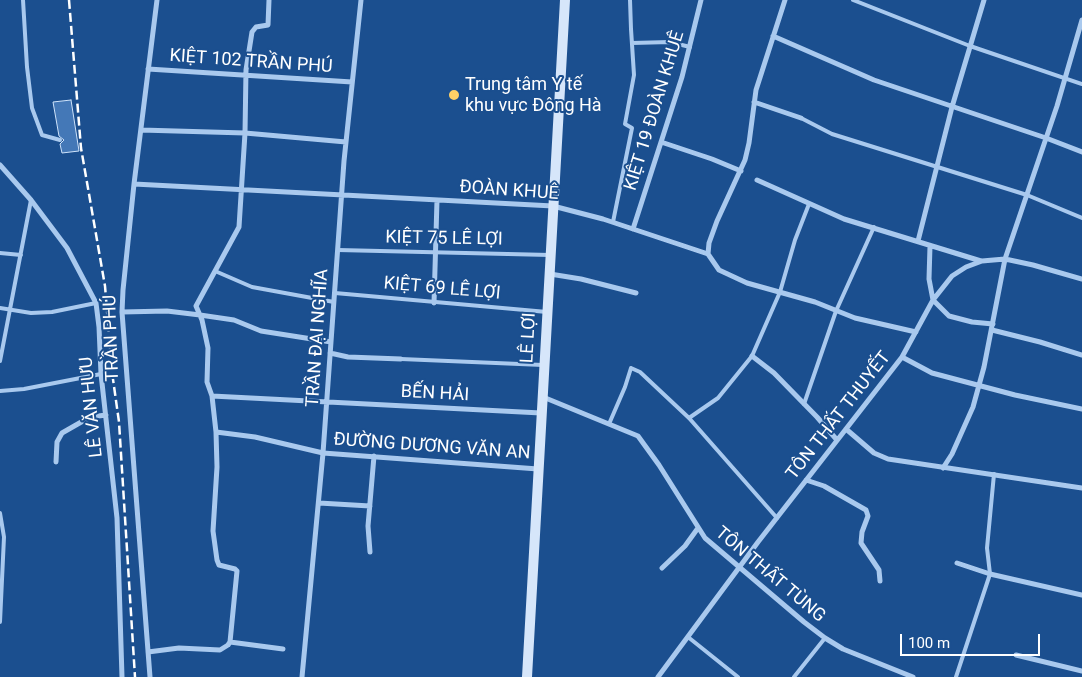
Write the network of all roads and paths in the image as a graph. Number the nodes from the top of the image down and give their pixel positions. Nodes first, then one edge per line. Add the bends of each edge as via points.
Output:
1 (24, 0) edge
2 (157, 0) edge
3 (269, 0) edge
4 (361, 0) edge
5 (565, 0) edge
6 (630, 0) edge
7 (701, 0) edge
8 (785, 0) edge
9 (853, 0) edge
10 (984, 0) edge
11 (1082, 20) edge
12 (773, 36) junction
13 (632, 43) junction
14 (970, 46) junction
15 (690, 47) junction
16 (148, 69) junction
17 (246, 75) junction
18 (1065, 78) junction
19 (352, 82) junction
20 (1082, 84) edge
21 (754, 102) junction
22 (952, 107) junction
23 (802, 118) joint
24 (141, 130) junction
25 (245, 133) junction
26 (1046, 138) junction
27 (60, 140) dead end
28 (346, 142) junction
29 (661, 142) junction
30 (1082, 152) edge
31 (0, 165) edge
32 (936, 168) junction
33 (741, 171) junction
34 (757, 180) dead end
35 (134, 184) junction
36 (242, 190) junction
37 (1027, 195) junction
38 (342, 196) junction
39 (31, 200) junction
40 (437, 200) junction
41 (809, 204) junction
42 (553, 206) junction
43 (1082, 218) edge
44 (613, 222) junction
45 (874, 227) junction
46 (633, 229) junction
47 (918, 241) junction
48 (930, 246) junction
49 (338, 250) junction
50 (436, 252) junction
51 (0, 253) edge
52 (21, 254) junction
53 (708, 254) junction
54 (550, 255) junction
55 (1005, 259) junction
56 (982, 262) junction
57 (215, 272) junction
58 (549, 274) junction
59 (1082, 279) edge
60 (780, 292) junction
61 (335, 293) junction
62 (636, 293) dead end
63 (933, 300) junction
64 (96, 302) junction
65 (334, 302) junction
66 (434, 303) junction
67 (0, 308) edge
68 (10, 309) junction
69 (836, 311) junction
70 (122, 312) junction
71 (547, 312) junction
72 (200, 315) junction
73 (992, 327) junction
74 (916, 332) junction
75 (331, 342) junction
76 (330, 353) junction
77 (1082, 355) edge
78 (752, 356) junction
79 (902, 357) junction
80 (400, 359) joint
81 (0, 361) edge
82 (544, 365) junction
83 (101, 374) junction
84 (979, 385) junction
85 (0, 391) edge
86 (212, 396) junction
87 (542, 397) junction
88 (327, 402) junction
89 (804, 404) junction
90 (1082, 410) edge
91 (541, 413) junction
92 (106, 415) junction
93 (689, 418) junction
94 (608, 424) junction
95 (846, 429) junction
96 (216, 432) junction
97 (837, 440) junction
98 (323, 453) junction
99 (374, 456) junction
100 (56, 462) dead end
101 (943, 468) junction
102 (539, 469) junction
103 (994, 474) junction
104 (806, 480) junction
105 (1082, 488) edge
106 (319, 502) junction
107 (370, 506) junction
108 (0, 513) edge
109 (777, 518) junction
110 (698, 528) junction
111 (370, 552) dead end
112 (957, 563) dead end
113 (739, 567) junction
114 (662, 568) dead end
115 (990, 574) junction
116 (880, 581) dead end
117 (1082, 595) edge
118 (0, 622) edge
119 (688, 636) junction
120 (825, 638) junction
121 (230, 642) junction
122 (283, 649) dead end
123 (148, 652) junction
124 (1016, 655) dead end
125 (1082, 671) edge
126 (122, 677) edge
127 (150, 677) edge
128 (302, 677) edge
129 (526, 677) edge
130 (658, 677) edge
131 (738, 677) edge
132 (794, 677) edge
133 (912, 677) edge
134 (956, 677) edge

1 - 27 lane via 32,108 42,135
2 - 16 street, TRẦN PHÚ
3 - 17 street via 268,24 256,27 252,32
4 - 19 street, TRẦN ĐẠI NGHĨA
5 - 42 street, LÊ LỢI
6 - 13 lane
7 - 15 street, KIỆT 19 ĐOÀN KHUÊ
8 - 12 street
9 - 14 lane
10 - 14 street
11 - 18 street
12 - 21 street
12 - 22 street via 874,80
13 - 15 lane via 670,42
13 - 44 lane via 634,75 625,124 632,128
14 - 18 lane
14 - 22 street
15 - 29 street, KIỆT 19 ĐOÀN KHUÊ
16 - 17 street, KIỆT 102 TRẦN PHÚ
16 - 24 street, TRẦN PHÚ
17 - 19 street, KIỆT 102 TRẦN PHÚ
17 - 25 street
18 - 20 lane
18 - 26 street
19 - 28 street, TRẦN ĐẠI NGHĨA
21 - 23 street
21 - 33 street via 749,143
22 - 26 street
22 - 32 street
23 - 32 lane via 832,134
24 - 25 street
24 - 35 street, TRẦN PHÚ
25 - 28 street
25 - 36 street
26 - 30 street
26 - 37 street
28 - 38 street, TRẦN ĐẠI NGHĨA
29 - 33 street
29 - 46 street, KIỆT 19 ĐOÀN KHUÊ
31 - 39 street, LÊ VĂN HƯU
32 - 37 lane
32 - 47 street
33 - 53 street via 717,221
34 - 41 street
35 - 36 street, ĐOÀN KHUÊ
35 - 70 street, TRẦN PHÚ
36 - 38 street, ĐOÀN KHUÊ
36 - 57 street via 239,227
37 - 43 lane
37 - 55 street
38 - 40 street, ĐOÀN KHUÊ
38 - 49 street, TRẦN ĐẠI NGHĨA
39 - 52 lane
39 - 64 street, LÊ VĂN HƯU via 68,248
40 - 42 street, ĐOÀN KHUÊ
40 - 50 street
41 - 45 street
41 - 60 lane
42 - 44 street, ĐOÀN KHUÊ
42 - 54 street, LÊ LỢI
44 - 46 street, ĐOÀN KHUÊ
45 - 47 street
45 - 69 lane
46 - 53 street, ĐOÀN KHUÊ
47 - 48 street
48 - 56 street
48 - 63 street via 929,279
49 - 50 lane, KIỆT 75 LÊ LỢI
49 - 61 street, TRẦN ĐẠI NGHĨA
50 - 54 lane, KIỆT 75 LÊ LỢI
50 - 66 street
51 - 52 lane
52 - 68 lane
53 - 60 street via 719,270 746,283
54 - 58 street, LÊ LỢI
55 - 56 street, TÔN THẤT THUYẾT
55 - 59 street, TÔN THẤT THUYẾT
55 - 73 street
56 - 63 street, TÔN THẤT THUYẾT via 952,276
57 - 65 lane via 252,287
57 - 72 street via 196,306
58 - 62 street
58 - 71 street, LÊ LỢI
60 - 69 street
60 - 78 lane
61 - 65 street, TRẦN ĐẠI NGHĨA
61 - 66 lane, KIỆT 69 LÊ LỢI
63 - 73 street via 949,316
63 - 74 street, TÔN THẤT THUYẾT
64 - 68 lane via 52,312
64 - 83 street, LÊ VĂN HƯU
65 - 75 street, TRẦN ĐẠI NGHĨA
66 - 71 lane, KIỆT 69 LÊ LỢI
67 - 68 lane
68 - 81 lane
69 - 74 street
69 - 89 lane
70 - 72 street via 167,311
70 - 123 street, TRẦN PHÚ
71 - 82 street, LÊ LỢI
72 - 75 street via 234,320 261,331
72 - 86 street via 208,348 207,382
73 - 77 street
73 - 84 street
74 - 79 street, TÔN THẤT THUYẾT
75 - 76 street, TRẦN ĐẠI NGHĨA
76 - 80 street via 355,358
76 - 88 street, TRẦN ĐẠI NGHĨA
78 - 89 street
78 - 93 lane via 718,398
79 - 84 street via 932,373
79 - 95 street, TÔN THẤT THUYẾT
80 - 82 lane
82 - 87 street, LÊ LỢI
83 - 85 lane
83 - 92 street, LÊ VĂN HƯU
84 - 90 street
84 - 101 street via 966,426
86 - 88 street, BẾN HẢI
86 - 96 street
87 - 91 street, LÊ LỢI
87 - 94 street, TÔN THẤT TÙNG
88 - 91 street, BẾN HẢI
88 - 98 street, TRẦN ĐẠI NGHĨA
89 - 97 street
91 - 102 street, LÊ LỢI
92 - 100 street via 91,417 62,433 57,442
92 - 126 street, LÊ VĂN HƯU via 116,518
93 - 94 lane via 640,372 631,368
93 - 109 lane
94 - 110 street, TÔN THẤT TÙNG via 638,436
95 - 97 street, TÔN THẤT THUYẾT
95 - 101 street via 874,453 888,459
96 - 98 street, ĐƯỜNG DƯƠNG VĂN AN via 255,437
96 - 121 street via 213,531 217,560 219,565 237,571
97 - 104 street, TÔN THẤT THUYẾT
98 - 99 street, ĐƯỜNG DƯƠNG VĂN AN
98 - 106 street, TRẦN ĐẠI NGHĨA
99 - 102 street, ĐƯỜNG DƯƠNG VĂN AN
99 - 107 street
101 - 103 street
102 - 129 street, LÊ LỢI
103 - 105 street
103 - 115 lane via 987,548
104 - 109 street, TÔN THẤT THUYẾT
104 - 116 street via 824,486 866,510 868,516 862,543 879,570
106 - 107 street
106 - 128 street, TRẦN ĐẠI NGHĨA
107 - 111 street
108 - 118 lane via 4,537
109 - 113 street, TÔN THẤT THUYẾT
110 - 113 street, TÔN THẤT TÙNG via 704,538
110 - 114 street
112 - 115 street
113 - 119 street, TÔN THẤT THUYẾT
113 - 120 street, TÔN THẤT TÙNG
115 - 117 street
115 - 134 lane
119 - 130 street, TÔN THẤT THUYẾT
119 - 131 lane
120 - 132 lane
120 - 133 street, TÔN THẤT TÙNG via 842,649
121 - 122 street
121 - 123 street via 220,650 179,648
123 - 127 street, TRẦN PHÚ
124 - 125 street

